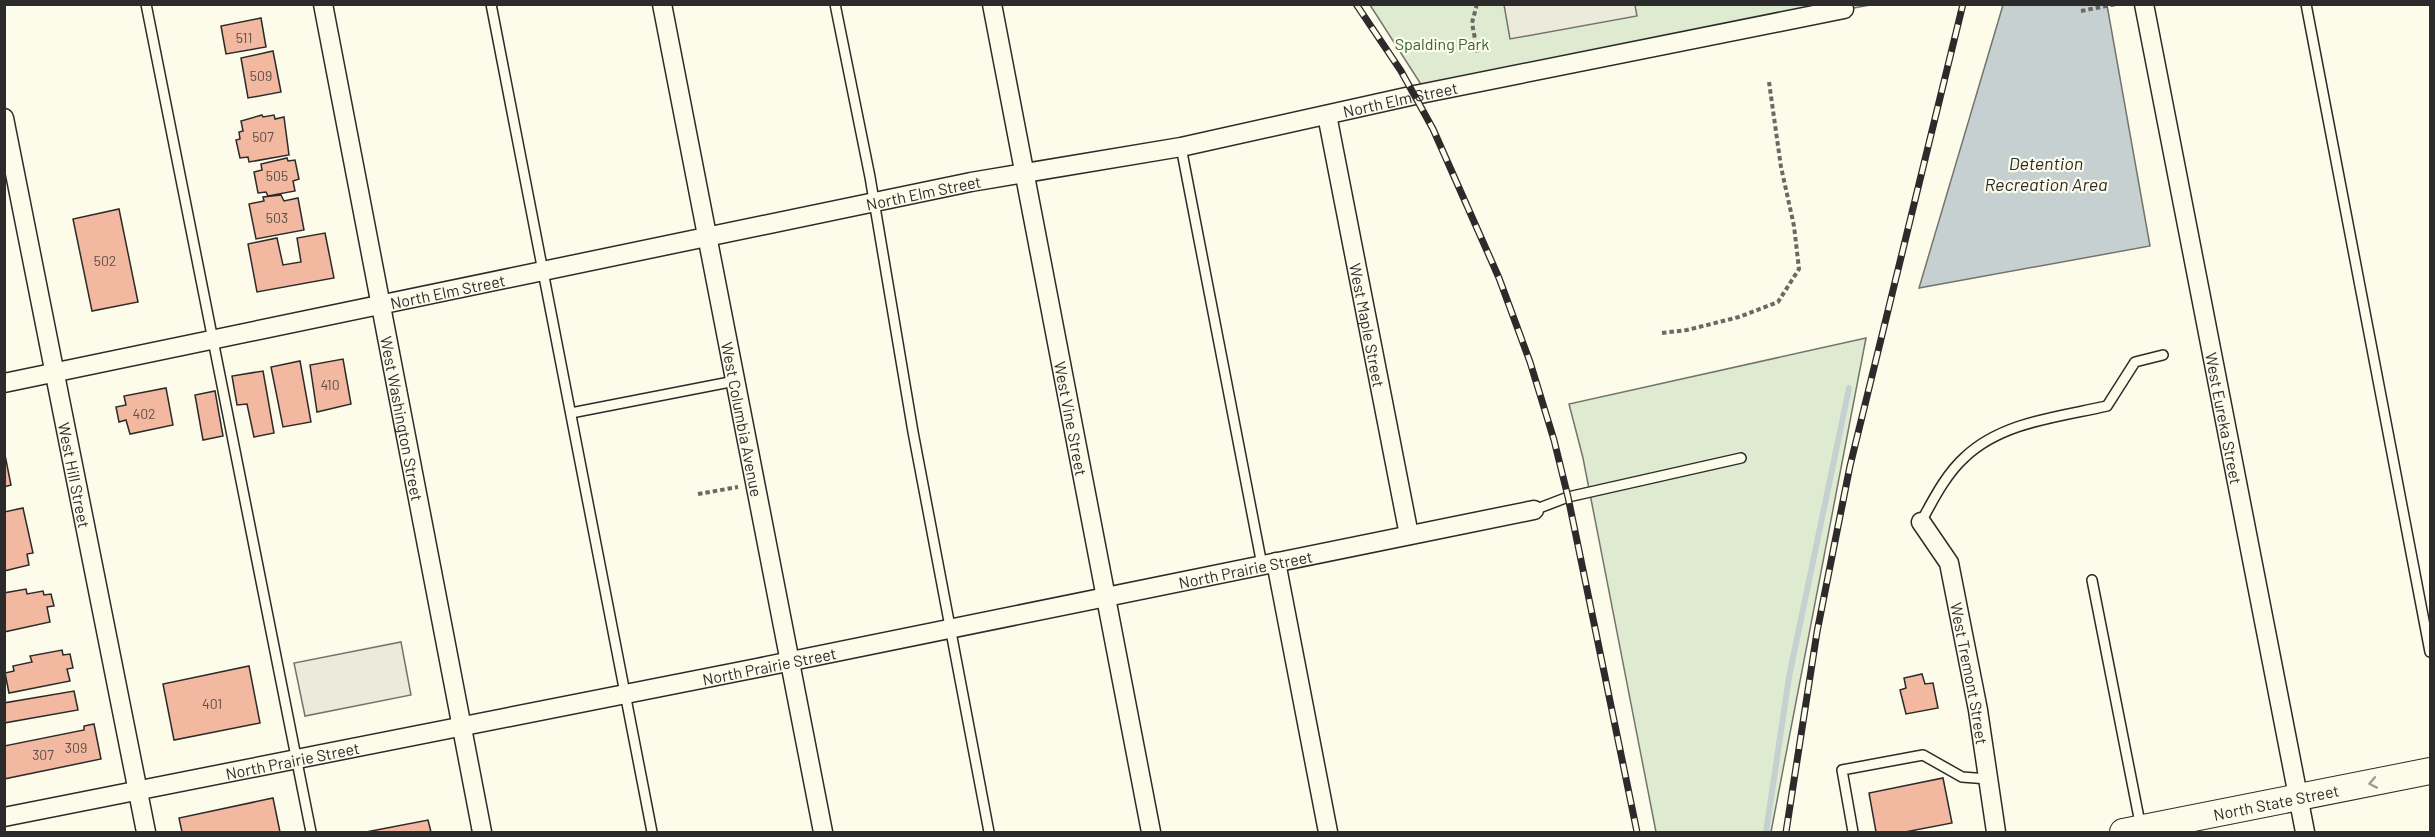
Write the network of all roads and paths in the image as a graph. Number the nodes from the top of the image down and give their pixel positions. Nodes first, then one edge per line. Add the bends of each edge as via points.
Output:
1 (146, 4) edge
2 (323, 4) edge
3 (491, 4) edge
4 (662, 4) edge
5 (835, 4) edge
6 (992, 4) edge
7 (1476, 4) edge
8 (2116, 4) edge
9 (2144, 4) edge
10 (2306, 4) edge
11 (1844, 9) dead end
12 (2081, 11) dead end
13 (1478, 56) dead end
14 (1769, 82) dead end
15 (1327, 115) junction
16 (4, 118) edge
17 (1181, 147) junction
18 (1025, 175) junction
19 (875, 202) junction
20 (707, 238) junction
21 (543, 270) junction
22 (381, 303) junction
23 (1662, 333) dead end
24 (213, 341) junction
25 (2163, 355) dead end
26 (55, 373) junction
27 (735, 381) junction
28 (4, 383) edge
29 (570, 413) junction
30 (1741, 458) dead end
31 (755, 483) junction
32 (698, 494) dead end
33 (1534, 510) joint
34 (1921, 522) joint
35 (1409, 535) junction
36 (1269, 563) junction
37 (2092, 580) dead end
38 (1107, 596) junction
39 (950, 628) junction
40 (2430, 652) edge
41 (789, 660) junction
42 (625, 694) junction
43 (462, 726) junction
44 (297, 759) junction
45 (2430, 771) edge
46 (1988, 779) junction
47 (138, 791) junction
48 (2298, 798) junction
49 (4, 817) edge
50 (2135, 831) edge
51 (146, 832) edge
52 (311, 832) edge
53 (482, 832) edge
54 (652, 832) edge
55 (823, 832) edge
56 (989, 832) edge
57 (1151, 832) edge
58 (1328, 832) edge
59 (1853, 832) edge
60 (1996, 832) edge
61 (2305, 832) edge

1 - 24 lane
2 - 22 street, West Washington Street
3 - 21 lane
4 - 20 street, West Columbia Avenue
5 - 19 lane
6 - 18 street, West Vine Street
7 - 13 path via 1472,23
8 - 12 path
9 - 48 street, West Eureka Street
10 - 40 lane
11 - 15 street, North Elm Street
14 - 23 path via 1799,269 1778,302 1708,325
15 - 17 street, North Elm Street
15 - 35 street, West Maple Street
16 - 26 street, West Hill Street
17 - 18 street, North Elm Street
17 - 36 lane
18 - 19 street, North Elm Street
18 - 38 street, West Vine Street
19 - 20 street, North Elm Street
19 - 39 lane
20 - 21 street, North Elm Street
20 - 27 street, West Columbia Avenue
21 - 22 street, North Elm Street
21 - 29 lane
22 - 24 street, North Elm Street
22 - 43 street, West Washington Street
24 - 26 street, North Elm Street
24 - 44 lane
25 - 34 lane via 2135,362 2107,406 1997,433 1964,457
26 - 28 street, North Elm Street
26 - 47 street, West Hill Street
27 - 29 lane
27 - 31 street, West Columbia Avenue
29 - 42 lane
30 - 33 lane via 1568,497
31 - 32 path
31 - 41 street, West Columbia Avenue
33 - 35 street, North Prairie Street
34 - 46 street, West Tremont Street via 1949,563
35 - 36 street, North Prairie Street
36 - 38 street, North Prairie Street
36 - 58 street
37 - 50 lane
38 - 39 street, North Prairie Street
38 - 57 street, West Vine Street
39 - 41 street, North Prairie Street
39 - 56 lane
41 - 42 street, North Prairie Street
41 - 55 street, West Columbia Avenue
42 - 43 street, North Prairie Street
42 - 54 lane
43 - 44 street, North Prairie Street
43 - 53 street, West Washington Street
44 - 47 street, North Prairie Street
44 - 52 lane
45 -> 48 main road, North State Street
46 - 59 lane via 1962,777 1923,755 1842,770
46 - 60 street, West Tremont Street
47 - 49 street, North Prairie Street
47 - 51 street, West Hill Street
48 - 50 main road, North State Street
48 - 61 street, West Eureka Street

